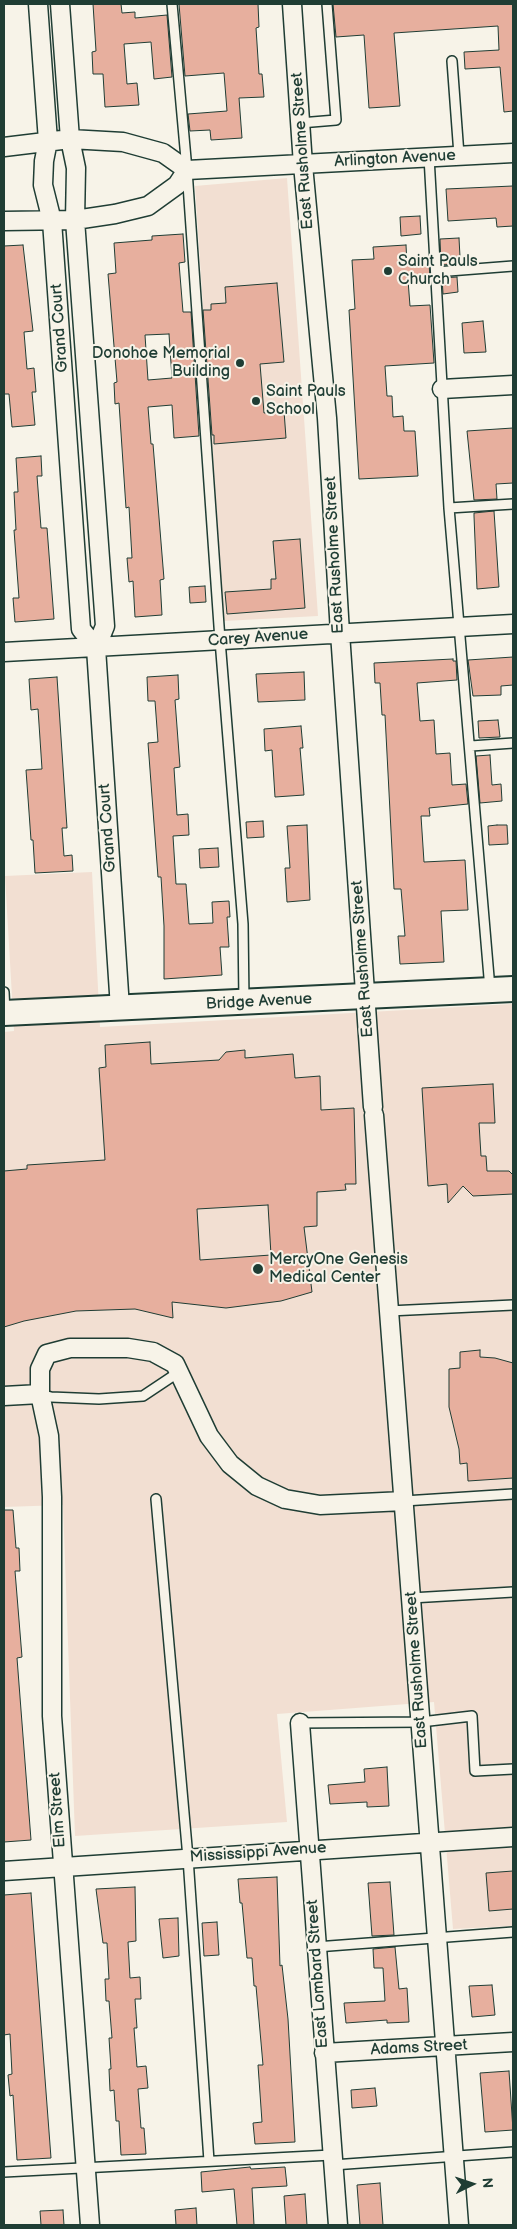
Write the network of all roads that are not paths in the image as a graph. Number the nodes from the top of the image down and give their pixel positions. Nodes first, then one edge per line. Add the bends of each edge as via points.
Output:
1 (38, 4) edge
2 (60, 4) edge
3 (172, 4) edge
4 (292, 4) edge
5 (327, 4) edge
6 (452, 61) dead end
7 (300, 123) junction
8 (70, 139) junction
9 (48, 141) junction
10 (4, 147) edge
11 (513, 153) edge
12 (459, 155) junction
13 (428, 157) junction
14 (303, 165) junction
15 (187, 170) junction
16 (75, 220) junction
17 (4, 221) edge
18 (52, 221) junction
19 (513, 266) edge
20 (436, 272) junction
21 (513, 385) edge
22 (442, 390) junction
23 (513, 504) edge
24 (450, 508) junction
25 (513, 624) edge
26 (460, 627) junction
27 (340, 633) junction
28 (220, 640) junction
29 (96, 648) junction
30 (4, 652) edge
31 (513, 744) edge
32 (471, 746) junction
33 (502, 990) edge
34 (365, 997) junction
35 (244, 1003) junction
36 (4, 1006) edge
37 (120, 1008) junction
38 (513, 1305) edge
39 (389, 1311) junction
40 (179, 1372) junction
41 (40, 1394) junction
42 (4, 1396) edge
43 (513, 1494) edge
44 (156, 1499) dead end
45 (404, 1500) junction
46 (513, 1592) edge
47 (411, 1598) junction
48 (421, 1722) junction
49 (300, 1723) joint
50 (513, 1769) edge
51 (513, 1837) edge
52 (430, 1841) junction
53 (309, 1850) junction
54 (188, 1858) junction
55 (62, 1866) junction
56 (4, 1870) edge
57 (513, 1932) edge
58 (437, 1936) junction
59 (316, 1947) junction
60 (513, 2042) edge
61 (446, 2046) junction
62 (324, 2053) junction
63 (513, 2152) edge
64 (454, 2156) junction
65 (333, 2160) junction
66 (209, 2161) junction
67 (86, 2168) junction
68 (4, 2172) edge
69 (90, 2225) edge
70 (338, 2225) edge
71 (459, 2225) edge

1 - 9 street, Grand Court
2 - 8 street, Grand Court
3 - 15 lane
4 - 7 street, East Rusholme Street
5 - 7 lane via 336,120
6 - 12 lane
7 - 14 street, East Rusholme Street
8 - 9 street
8 - 15 street via 123,142 163,153
8 - 16 street, Grand Court via 76,168
9 - 10 street
9 - 18 street, Grand Court via 43,185
11 - 12 street, Arlington Avenue
12 - 13 street, Arlington Avenue
13 - 14 street, Arlington Avenue
13 - 20 lane
14 - 15 street, Arlington Avenue
14 - 27 street, East Rusholme Street via 328,418
15 - 16 street via 177,185 148,206
15 - 28 lane
16 - 18 street
16 - 29 street, Grand Court via 105,626
17 - 18 street
18 - 29 street, Grand Court via 81,629
19 - 20 lane
20 - 22 lane
21 - 22 street
22 - 24 lane
23 - 24 lane
24 - 26 lane
25 - 26 street, Carey Avenue
26 - 27 street, Carey Avenue
26 - 32 lane
27 - 28 street, Carey Avenue
27 - 34 street, East Rusholme Street
28 - 29 street, Carey Avenue
28 - 35 lane via 243,924
29 - 30 street, Carey Avenue
29 - 37 street, Grand Court
31 - 32 lane
32 - 33 lane
33 - 34 street, Bridge Avenue
34 - 35 street, Bridge Avenue
34 - 39 street, East Rusholme Street
35 - 37 street, Bridge Avenue
36 - 37 street, Bridge Avenue
38 - 39 lane
39 - 45 street, East Rusholme Street
40 - 41 lane via 143,1396 90,1398
40 - 41 street, Elm Street via 175,1364 153,1352 128,1348 70,1348 47,1354 40,1369
40 - 45 street via 209,1436 230,1464 257,1486 285,1499 320,1505
41 - 42 street
41 - 55 street, Elm Street via 49,1436 52,1497 52,1716
43 - 45 lane
44 - 54 lane
45 - 47 street, East Rusholme Street
46 - 47 lane
47 - 48 street, East Rusholme Street
48 - 49 lane
48 - 50 lane via 472,1716 475,1771
48 - 52 street, East Rusholme Street
49 - 53 street, East Lombard Street
51 - 52 street, Mississippi Avenue
52 - 53 street, Mississippi Avenue
52 - 58 street, East Rusholme Street
53 - 54 street, Mississippi Avenue
53 - 59 street, East Lombard Street
54 - 55 street, Mississippi Avenue
54 - 66 lane
55 - 56 street, Mississippi Avenue
55 - 67 street, Elm Street
57 - 58 lane
58 - 59 lane
58 - 61 street, East Rusholme Street
59 - 62 street, East Lombard Street
60 - 61 street, Adams Street
61 - 62 street, Adams Street
61 - 64 street, East Rusholme Street
62 - 65 street, East Lombard Street
63 - 64 lane
64 - 65 lane
64 - 71 street, East Rusholme Street
65 - 66 lane
65 - 70 street, East Lombard Street
66 - 67 lane
67 - 68 lane
67 - 69 street, Elm Street

